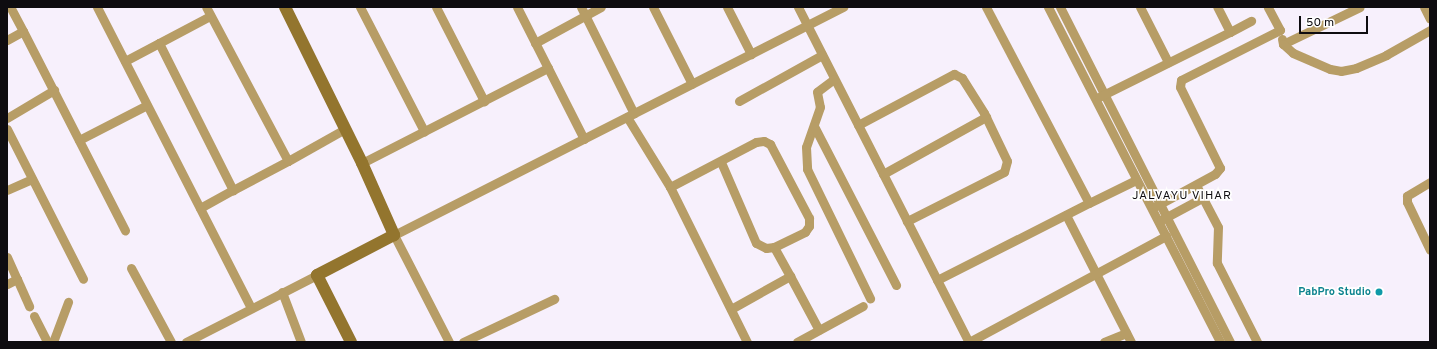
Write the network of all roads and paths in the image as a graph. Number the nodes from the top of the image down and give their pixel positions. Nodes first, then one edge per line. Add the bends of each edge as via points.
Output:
1 (10, 7) edge
2 (97, 7) edge
3 (206, 7) edge
4 (285, 7) edge
5 (360, 7) edge
6 (436, 7) edge
7 (517, 7) edge
8 (601, 7) edge
9 (654, 7) edge
10 (727, 7) edge
11 (798, 7) edge
12 (843, 7) edge
13 (986, 7) edge
14 (1048, 7) edge
15 (1060, 7) edge
16 (1140, 7) edge
17 (1216, 7) edge
18 (1268, 7) edge
19 (1360, 7) edge
20 (1424, 7) edge
21 (583, 11) edge
22 (210, 16) junction
23 (1430, 19) edge
24 (1251, 21) dead end
25 (807, 25) junction
26 (1280, 30) junction
27 (1430, 30) edge
28 (23, 31) junction
29 (1230, 32) junction
30 (7, 40) edge
31 (159, 43) junction
32 (535, 43) junction
33 (1283, 44) junction
34 (751, 54) junction
35 (822, 55) junction
36 (125, 61) junction
37 (1168, 62) junction
38 (548, 68) junction
39 (834, 79) junction
40 (692, 84) junction
41 (54, 90) junction
42 (1104, 94) junction
43 (1095, 99) junction
44 (484, 101) junction
45 (739, 101) dead end
46 (147, 105) junction
47 (630, 116) junction
48 (7, 118) edge
49 (986, 118) junction
50 (858, 125) junction
51 (814, 126) junction
52 (345, 129) junction
53 (7, 130) edge
54 (424, 131) junction
55 (584, 139) junction
56 (79, 140) junction
57 (288, 161) junction
58 (720, 162) junction
59 (362, 163) junction
60 (883, 174) junction
61 (32, 179) junction
62 (1136, 180) junction
63 (1430, 182) edge
64 (1196, 185) junction
65 (670, 187) junction
66 (7, 190) edge
67 (233, 190) junction
68 (1202, 198) junction
69 (1089, 203) junction
70 (1156, 206) junction
71 (200, 208) junction
72 (1066, 215) junction
73 (1163, 219) junction
74 (907, 221) junction
75 (125, 230) dead end
76 (394, 235) junction
77 (1166, 236) junction
78 (774, 247) junction
79 (1430, 250) edge
80 (7, 257) edge
81 (131, 268) dead end
82 (1096, 274) junction
83 (317, 275) junction
84 (790, 276) junction
85 (17, 279) junction
86 (83, 279) dead end
87 (937, 280) junction
88 (7, 284) edge
89 (896, 285) dead end
90 (282, 292) junction
91 (870, 298) dead end
92 (554, 299) dead end
93 (68, 302) dead end
94 (29, 306) dead end
95 (863, 306) dead end
96 (251, 308) junction
97 (731, 309) junction
98 (34, 316) dead end
99 (819, 330) junction
100 (1126, 333) junction
101 (47, 342) edge
102 (52, 342) edge
103 (171, 342) edge
104 (186, 342) edge
105 (301, 342) edge
106 (351, 342) edge
107 (449, 342) edge
108 (463, 342) edge
109 (747, 342) edge
110 (797, 342) edge
111 (969, 342) edge
112 (1104, 342) edge
113 (1131, 342) edge
114 (1220, 342) edge
115 (1230, 342) edge
116 (1257, 342) edge

1 - 28 street
2 - 36 street
3 - 22 street
4 - 52 street
5 - 54 street
6 - 44 street
7 - 32 street
8 - 21 street
9 - 40 street
10 - 34 street
11 - 25 street
12 - 25 street
13 - 69 street
14 - 43 street
15 - 42 street
16 - 37 street
17 - 29 street
18 - 26 street
19 - 33 street
20 - 23 street
21 - 32 street
21 - 47 street
22 - 31 street
22 - 57 street
24 - 29 street
25 - 34 street
25 - 35 street
26 - 33 street
26 - 64 street via 1181,80 1180,86 1220,168 1215,174
27 - 33 street via 1356,68 1341,71 1293,53
28 - 30 street
28 - 41 street
29 - 37 street
31 - 36 street
31 - 67 street
32 - 38 street
34 - 40 street
35 - 39 street
35 - 45 street
36 - 46 street
37 - 42 street
38 - 44 street
38 - 55 street
39 - 50 street
39 - 51 street via 818,89 820,107
40 - 47 street
41 - 48 street
41 - 56 street
42 - 43 street
42 - 70 street
43 - 62 street
44 - 54 street
46 - 56 street
46 - 71 street
47 - 55 street
47 - 65 street
49 - 50 street via 962,78 954,74
49 - 60 street
49 - 74 street via 1007,161 1004,172
50 - 60 street
51 - 89 street
51 - 91 street via 806,147 807,169
52 - 57 street
52 - 59 street
53 - 61 street
54 - 59 street
55 - 76 street
56 - 75 street
57 - 67 street
58 - 65 street
58 - 78 street via 756,243 766,248
58 - 78 street via 756,142 764,141 770,144 809,218 809,226 805,232
59 - 76 street
60 - 74 street
61 - 66 street
61 - 86 street
62 - 69 street
62 - 70 street
63 - 79 street via 1407,196 1407,202
64 - 68 street
64 - 70 street
65 - 97 street
67 - 71 street
68 - 73 street
68 - 116 street via 1219,234 1215,258
69 - 72 street
70 - 73 street
71 - 96 street
72 - 82 street
72 - 87 street
73 - 77 street
73 - 115 street
74 - 87 street
76 - 83 street
76 - 107 street
77 - 82 street
77 - 114 street
78 - 84 street
80 - 85 street
81 - 103 street
82 - 100 street
82 - 111 street
83 - 90 street
83 - 106 street
84 - 97 street
84 - 99 street
85 - 88 street
85 - 94 street
87 - 111 street
90 - 96 street
90 - 105 street
92 - 108 street
93 - 102 street
95 - 99 street
96 - 104 street
97 - 109 street
98 - 101 street
99 - 110 street
100 - 112 street
100 - 113 street

